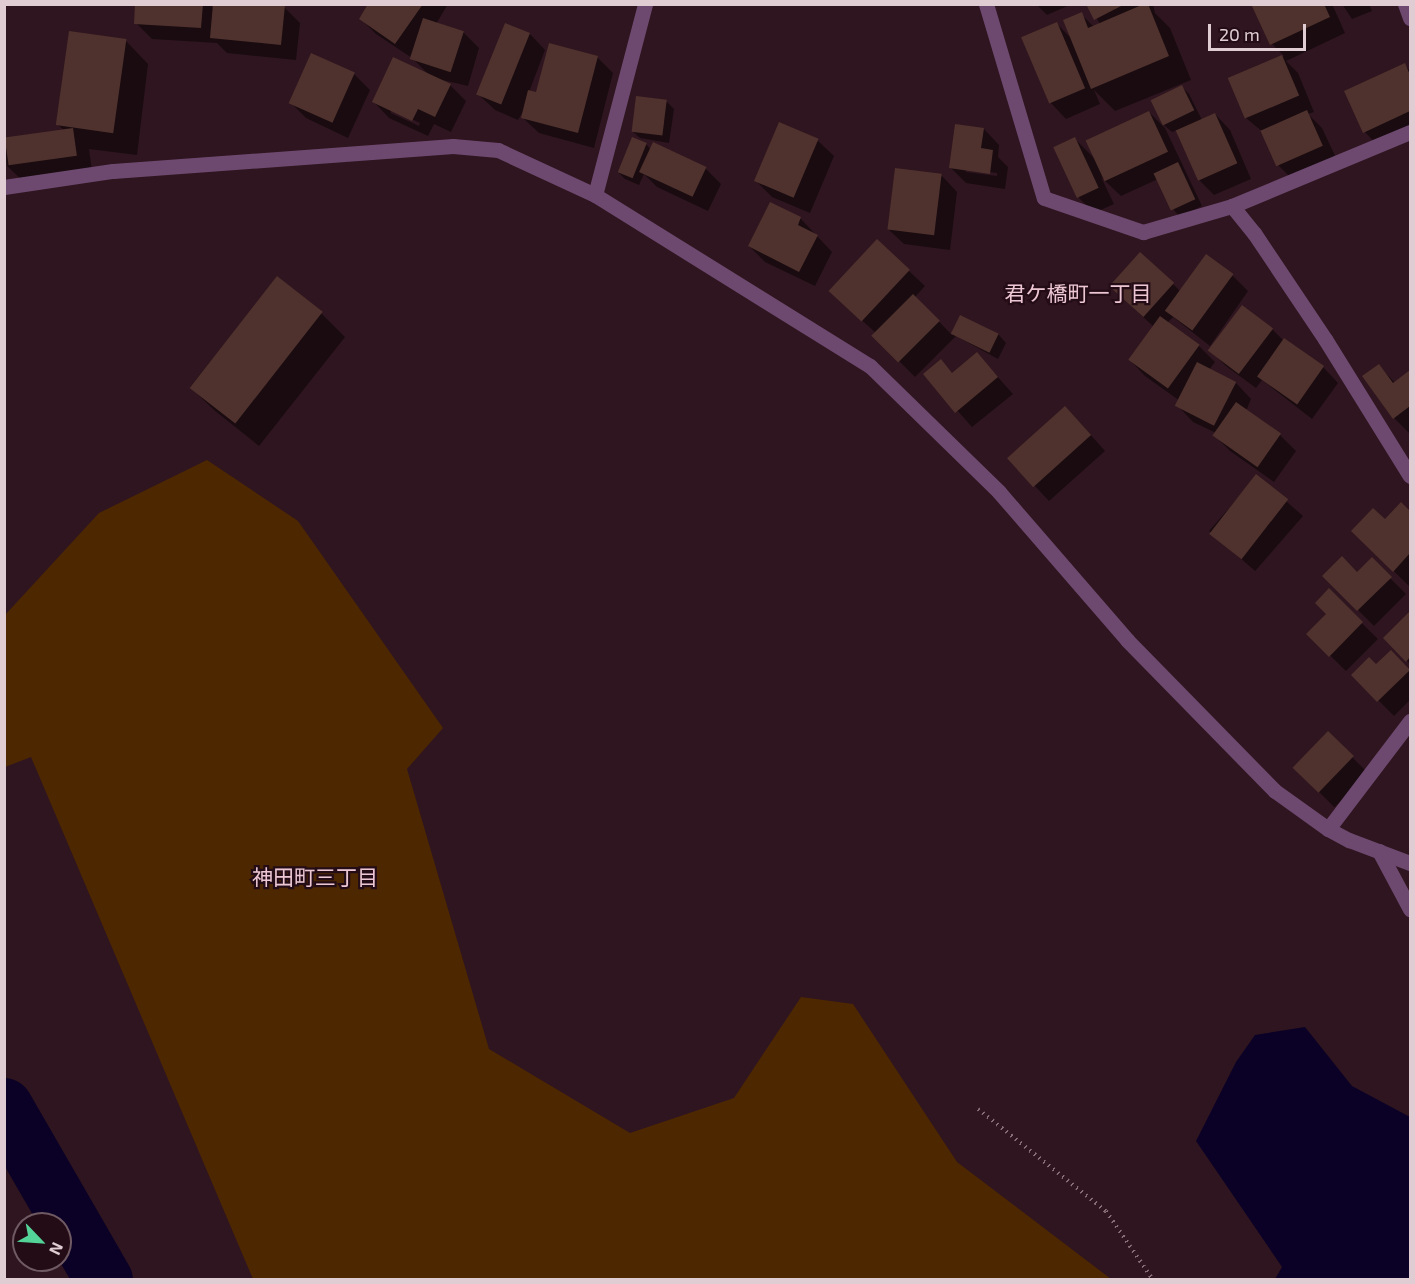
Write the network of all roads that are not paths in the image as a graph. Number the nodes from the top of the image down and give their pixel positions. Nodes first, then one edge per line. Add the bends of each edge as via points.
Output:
1 (645, 4) edge
2 (986, 4) edge
3 (1405, 4) edge
4 (1410, 18) edge
5 (1410, 132) edge
6 (4, 187) edge
7 (595, 195) junction
8 (1232, 206) junction
9 (1410, 476) edge
10 (1410, 721) edge
11 (1329, 829) junction
12 (1379, 851) junction
13 (1410, 863) edge
14 (1410, 909) edge

1 - 7 street
2 - 8 street via 1044,198 1143,232
3 - 4 street
5 - 8 street
6 - 7 street via 112,171 453,146 498,150
7 - 11 street via 870,366 999,492 1127,640 1275,791
8 - 9 street via 1325,339
10 - 11 street
11 - 12 street
12 - 13 street
12 - 14 street

